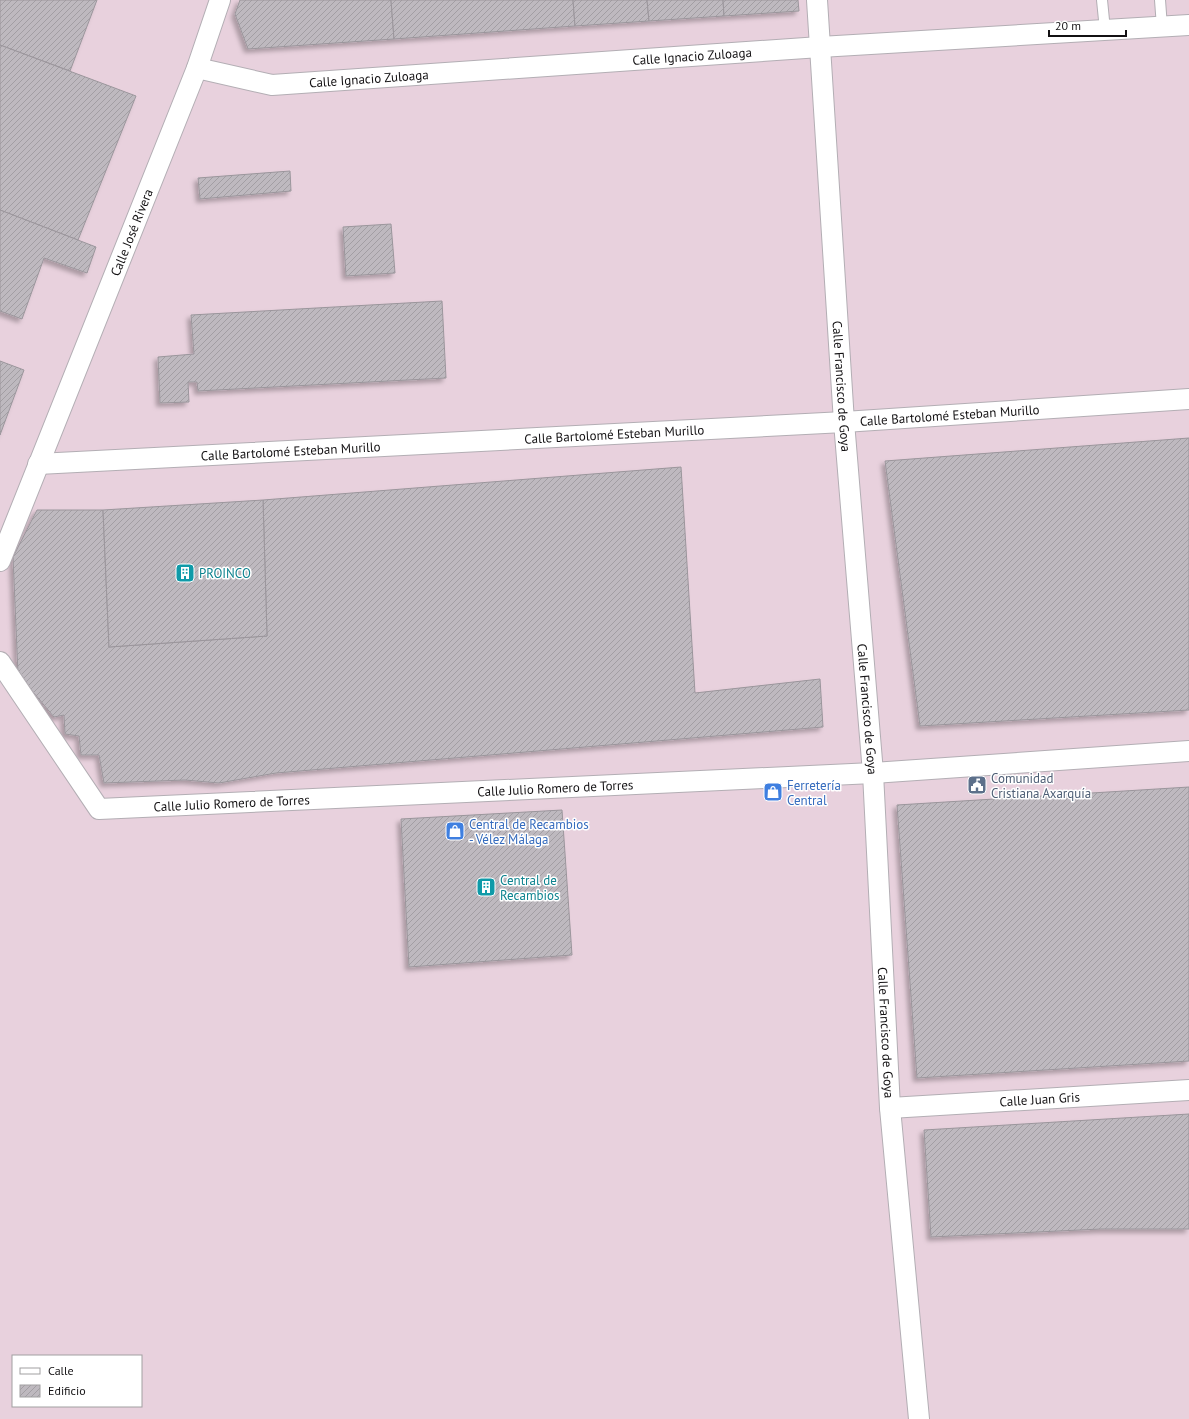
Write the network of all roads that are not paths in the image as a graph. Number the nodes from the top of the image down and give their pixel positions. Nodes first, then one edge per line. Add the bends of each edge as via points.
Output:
1 (220, 0) edge
2 (817, 0) edge
3 (1102, 0) edge
4 (1160, 0) edge
5 (1189, 25) edge
6 (1162, 27) junction
7 (1105, 30) junction
8 (820, 47) junction
9 (197, 68) junction
10 (1189, 399) edge
11 (844, 422) junction
12 (38, 464) junction
13 (0, 561) edge
14 (0, 662) edge
15 (1189, 751) edge
16 (873, 773) junction
17 (1189, 1090) edge
18 (890, 1108) junction
19 (918, 1419) edge

1 - 9 street, Calle José Rivera
2 - 8 street, Calle Francisco de Goya
3 - 7 lane
4 - 6 lane
5 - 6 street, Calle Ignacio Zuloaga
6 - 7 street, Calle Ignacio Zuloaga
7 - 8 street, Calle Ignacio Zuloaga
8 - 9 street, Calle Ignacio Zuloaga via 272,85
8 - 11 street, Calle Francisco de Goya
9 - 12 street, Calle José Rivera
10 - 11 street, Calle Bartolomé Esteban Murillo
11 - 12 street, Calle Bartolomé Esteban Murillo
11 - 16 street, Calle Francisco de Goya
12 - 13 street, Calle José Rivera
14 - 16 street, Calle Julio Romero de Torres via 99,809
15 - 16 street, Calle Julio Romero de Torres
16 - 18 street, Calle Francisco de Goya
17 - 18 street, Calle Juan Gris
18 - 19 street, Calle Francisco de Goya

